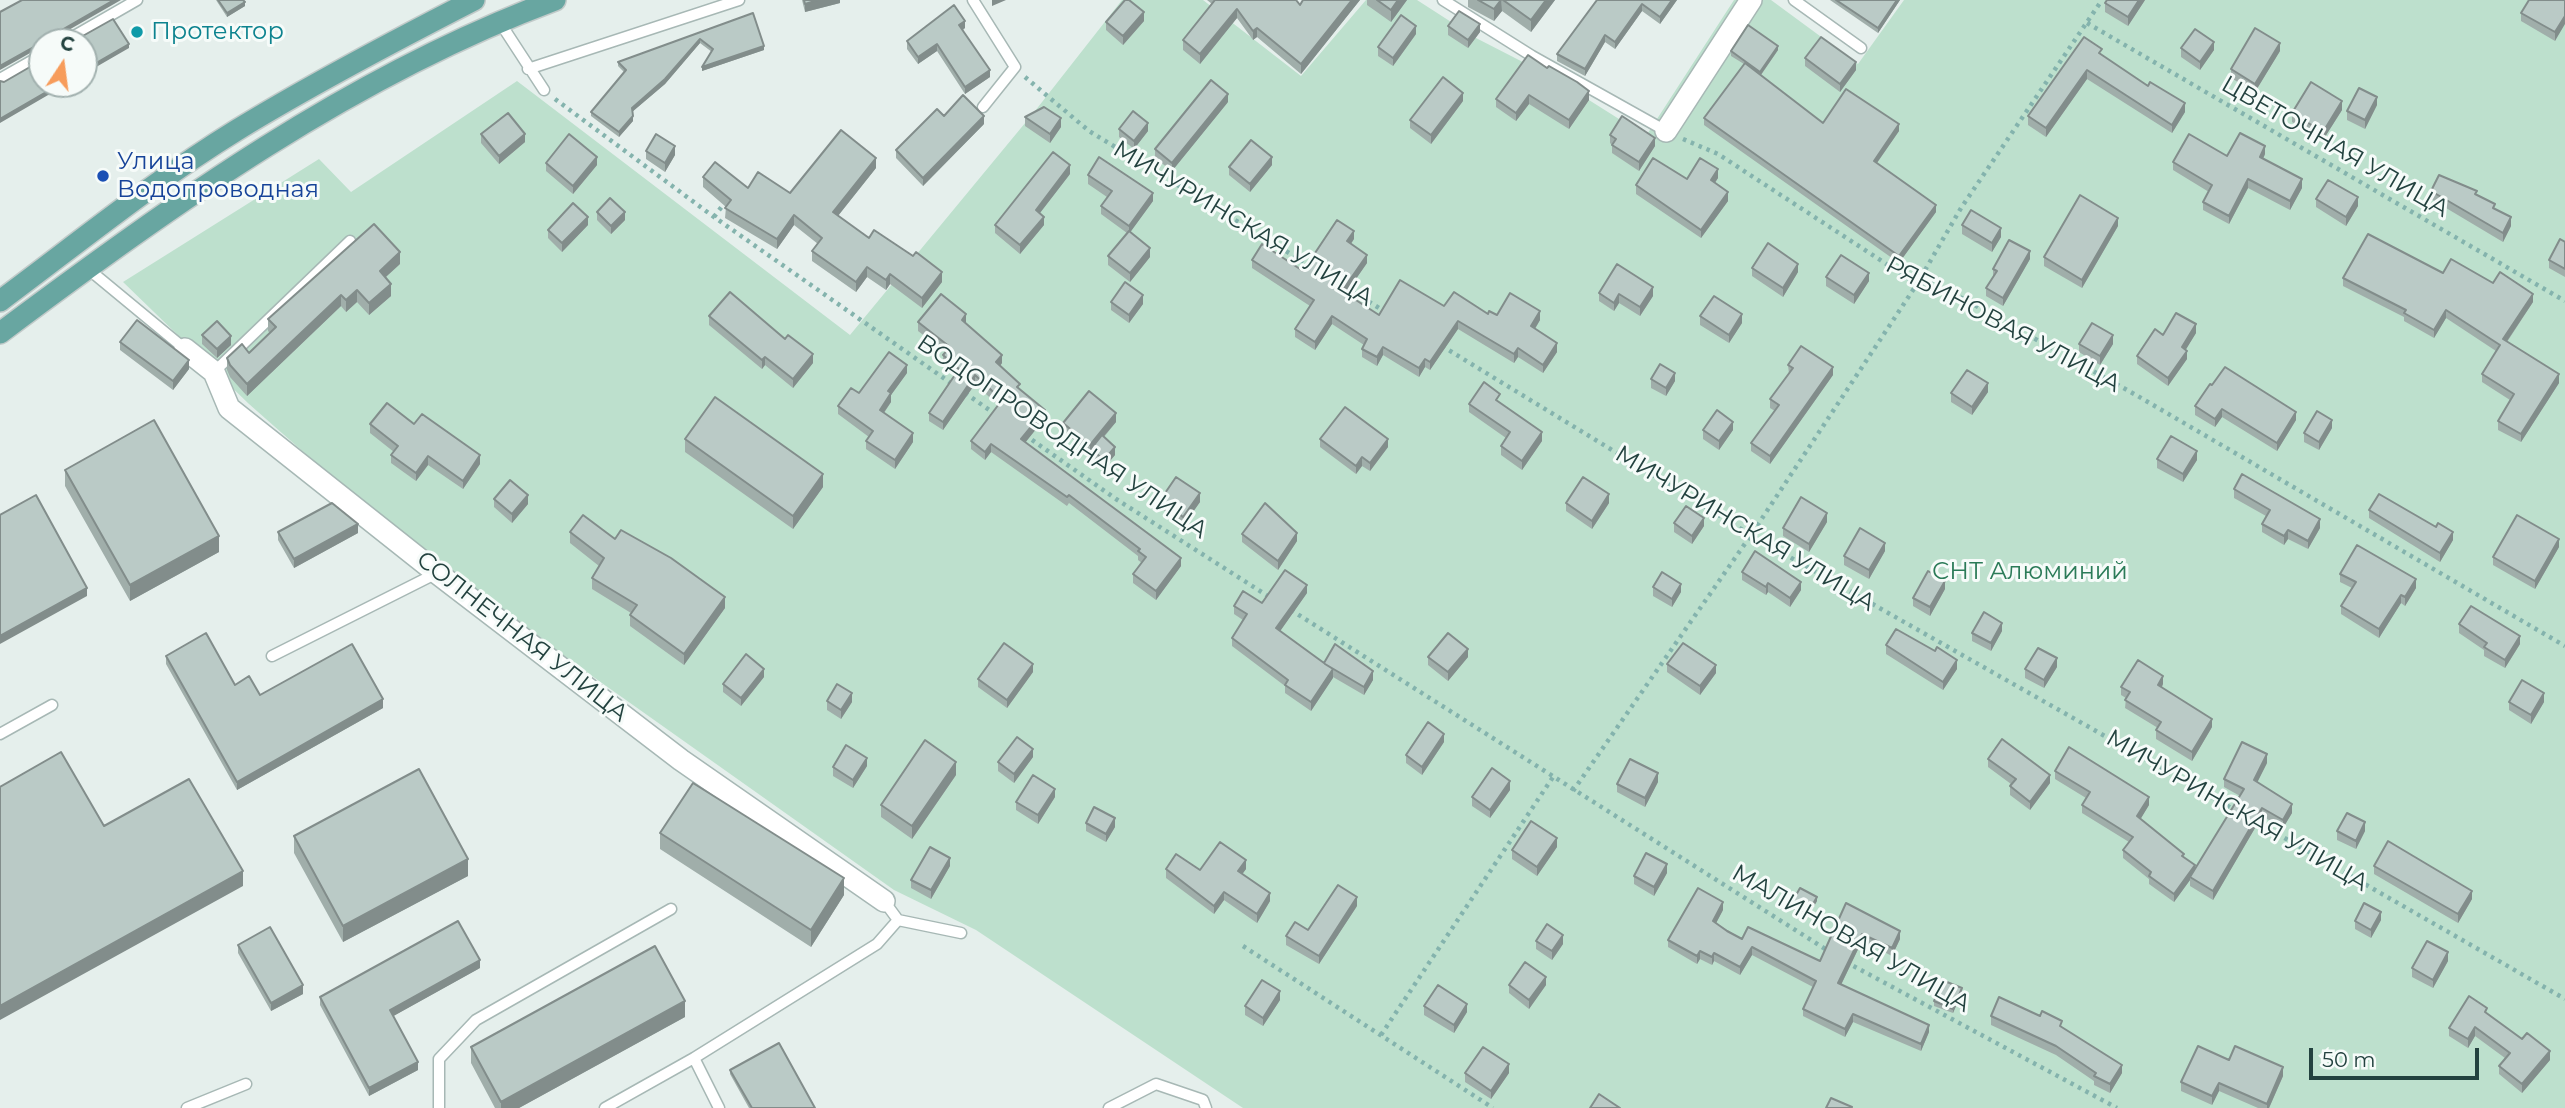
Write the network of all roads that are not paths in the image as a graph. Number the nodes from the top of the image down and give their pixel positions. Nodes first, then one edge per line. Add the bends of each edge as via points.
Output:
1 (137, 0) edge
2 (474, 0) edge
3 (555, 0) edge
4 (739, 0) edge
5 (973, 0) edge
6 (1751, 0) edge
7 (1794, 0) edge
8 (1450, 2) edge
9 (499, 21) junction
10 (88, 28) edge
11 (1861, 48) dead end
12 (28, 63) edge
13 (528, 69) junction
14 (0, 79) edge
15 (544, 90) road end
16 (983, 107) dead end
17 (1666, 131) joint
18 (351, 241) edge
19 (87, 268) junction
20 (0, 301) edge
21 (0, 333) edge
22 (185, 349) joint
23 (214, 372) junction
24 (438, 573) junction
25 (272, 656) dead end
26 (52, 705) dead end
27 (0, 734) edge
28 (884, 901) joint
29 (671, 909) dead end
30 (898, 920) junction
31 (961, 933) dead end
32 (694, 1058) junction
33 (246, 1084) dead end
34 (187, 1108) edge
35 (439, 1108) edge
36 (605, 1108) edge
37 (719, 1108) edge
38 (1110, 1108) edge
39 (1206, 1108) edge

1 - 10 lane
2 - 20 main road via 236,131 129,202
3 - 9 main road
4 - 13 lane
5 - 16 lane via 1015,67
6 - 17 street
7 - 11 lane
8 - 17 lane via 1532,56
9 - 13 lane
9 - 19 main road via 380,79 252,155
12 - 14 lane
13 - 15 lane
18 - 23 lane
19 - 21 main road
19 - 22 lane
22 - 23 street, СОЛНЕЧНАЯ УЛИЦА
23 - 24 street, СОЛНЕЧНАЯ УЛИЦА via 229,408
24 - 25 lane
24 - 28 street, СОЛНЕЧНАЯ УЛИЦА via 681,760
26 - 27 lane
28 - 30 lane
29 - 35 lane via 476,1020 439,1059
30 - 31 lane
30 - 32 lane via 877,944
32 - 36 lane
32 - 37 lane
33 - 34 lane
38 - 39 lane via 1156,1084 1203,1100

